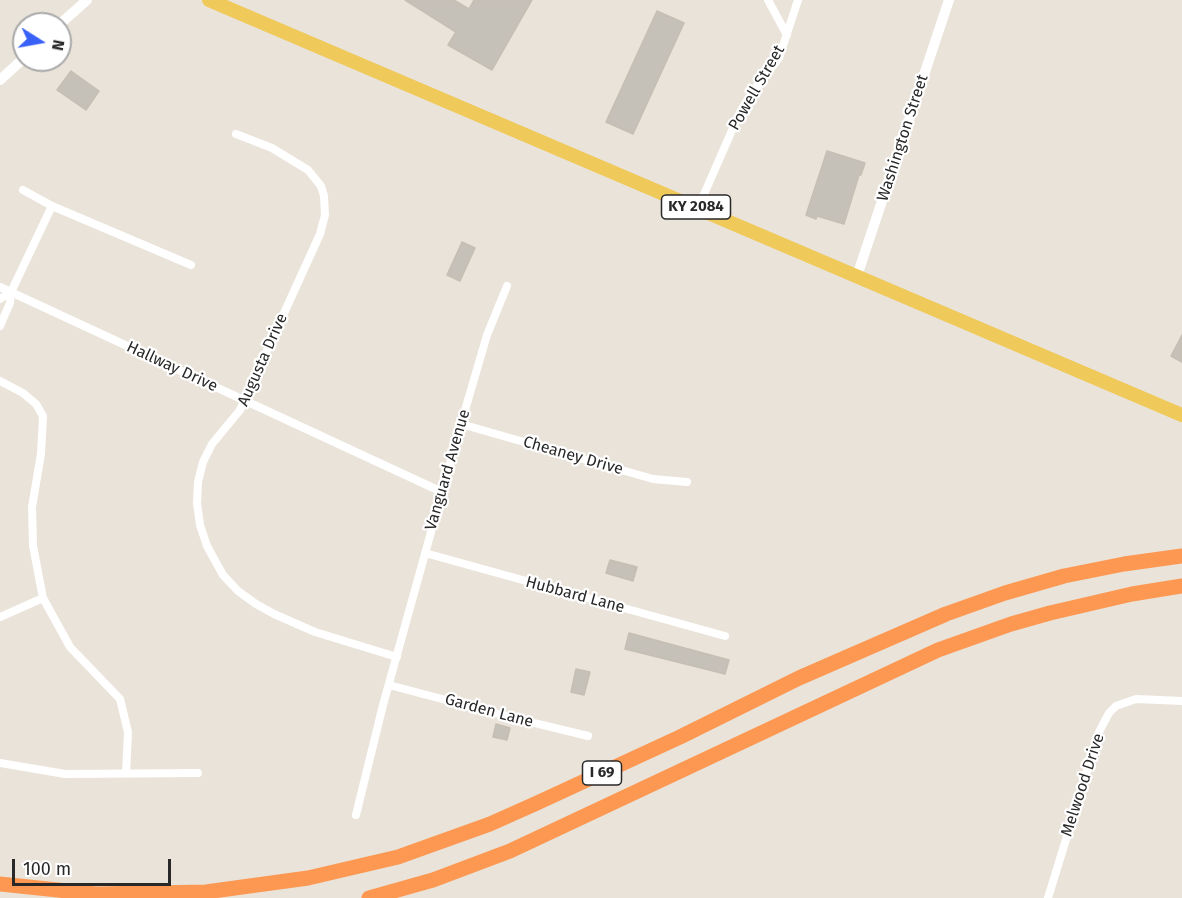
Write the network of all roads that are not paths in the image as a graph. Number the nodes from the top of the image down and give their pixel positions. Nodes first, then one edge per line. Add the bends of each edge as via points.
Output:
1 (87, 0) edge
2 (209, 0) edge
3 (768, 0) edge
4 (798, 0) edge
5 (949, 0) edge
6 (72, 13) edge
7 (787, 36) junction
8 (12, 69) edge
9 (0, 80) edge
10 (236, 134) dead end
11 (23, 190) dead end
12 (52, 206) junction
13 (698, 208) junction
14 (191, 265) dead end
15 (857, 276) junction
16 (507, 286) dead end
17 (0, 287) edge
18 (10, 292) junction
19 (0, 299) edge
20 (0, 326) edge
21 (0, 381) edge
22 (245, 401) junction
23 (1182, 415) edge
24 (461, 424) junction
25 (687, 482) dead end
26 (442, 492) junction
27 (425, 553) junction
28 (1182, 556) edge
29 (1182, 586) edge
30 (43, 598) junction
31 (0, 617) edge
32 (724, 636) dead end
33 (397, 657) junction
34 (389, 685) junction
35 (1182, 701) edge
36 (588, 736) dead end
37 (0, 763) edge
38 (198, 773) dead end
39 (126, 774) junction
40 (356, 815) dead end
41 (0, 884) edge
42 (369, 898) edge
43 (1047, 898) edge

1 - 6 street
2 - 13 main road, KY 2084
3 - 7 street
4 - 7 street, Powell Street
5 - 15 street, Washington Street
7 - 13 street, Powell Street via 779,58 740,112
8 - 9 street
10 - 22 street, Augusta Drive via 272,148 308,170 321,186 326,206 320,234
11 - 12 street
12 - 14 street
12 - 18 street
13 - 15 main road, KY 2084
15 - 23 main road, KY 2084
16 - 24 street, Vanguard Avenue via 487,335
17 - 18 street, Hallway Drive
18 - 19 street
18 - 20 street via 10,303
18 - 22 street, Hallway Drive
21 - 30 street via 23,393 43,416 32,507 33,546
22 - 26 street, Hallway Drive
22 - 33 street, Augusta Drive via 207,452 198,482 200,525 217,566 238,591 274,614 315,632
24 - 25 street, Cheaney Drive via 654,480
24 - 26 street, Vanguard Avenue
26 - 27 street, Vanguard Avenue
27 - 32 street, Hubbard Lane
27 - 33 street, Vanguard Avenue
28 - 41 highway, I 69 via 1064,576 946,614 799,678 490,824 398,856 308,878 206,892 96,894
29 - 42 highway, I 69 via 1050,613 938,650 510,851 433,880
30 - 31 street
30 - 39 street via 70,647 120,699 128,732
33 - 34 street, Vanguard Avenue
34 - 36 street, Garden Lane
34 - 40 street
35 - 43 street, Melwood Drive via 1136,699 1109,713 1096,741
37 - 39 street via 65,774
38 - 39 street

